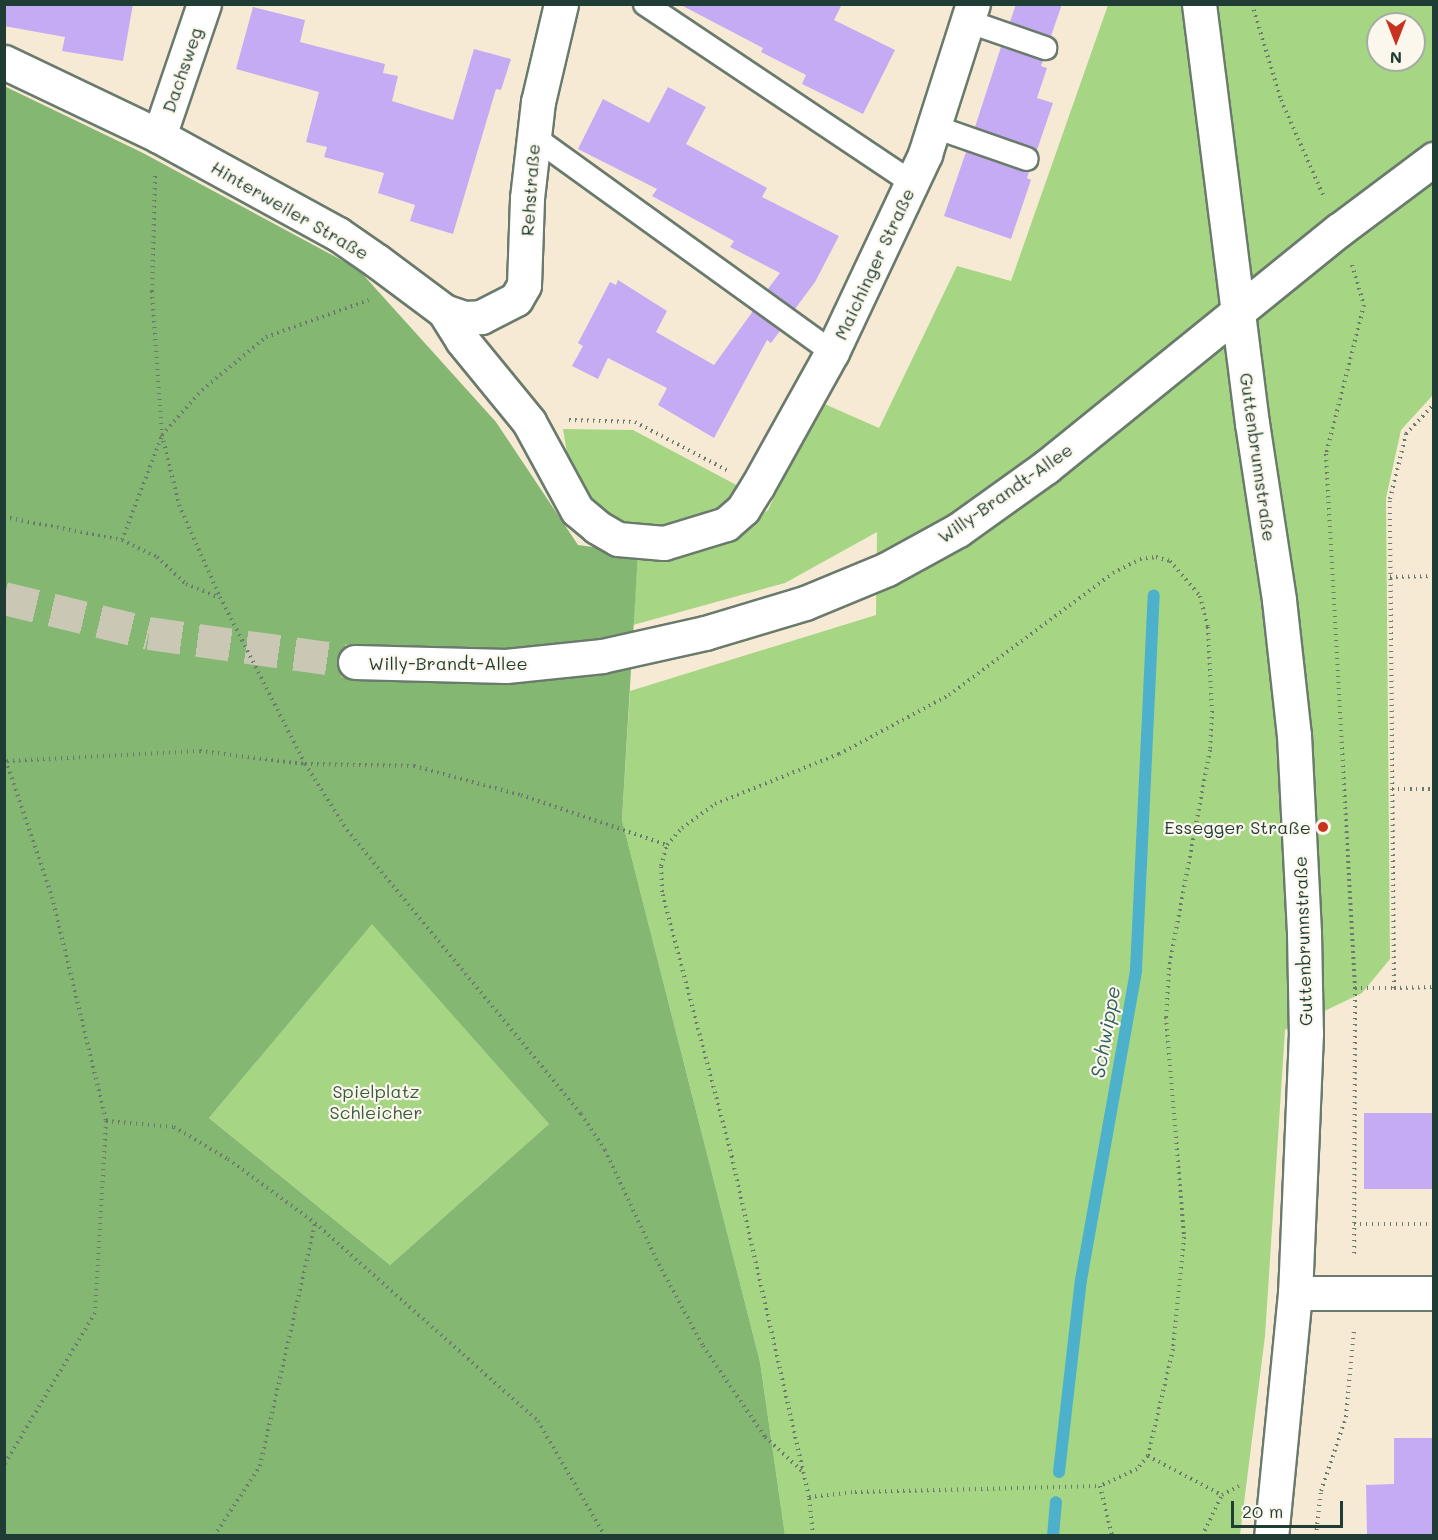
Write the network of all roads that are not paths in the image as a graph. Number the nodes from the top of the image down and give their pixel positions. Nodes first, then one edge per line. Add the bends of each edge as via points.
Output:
1 (204, 4) edge
2 (561, 4) edge
3 (645, 4) edge
4 (1199, 4) edge
5 (970, 13) edge
6 (1045, 48) dead end
7 (4, 62) edge
8 (935, 127) junction
9 (159, 136) junction
10 (534, 137) junction
11 (1027, 159) dead end
12 (1434, 159) edge
13 (912, 183) junction
14 (444, 311) junction
15 (1238, 312) junction
16 (832, 352) junction
17 (750, 497) joint
18 (355, 662) tunnel mouth
19 (1295, 1293) junction
20 (1434, 1293) edge
21 (1271, 1536) edge

1 - 9 street, Dachsweg
2 - 10 street, Rehstraße
3 - 13 lane
4 - 15 street
5 - 6 lane
5 - 8 street, Maichinger Straße
7 - 9 street, Hinterweiler Straße
8 - 11 lane
8 - 13 street, Maichinger Straße
9 - 14 street, Hinterweiler Straße via 338,234
10 - 14 street, Rehstraße via 524,285 516,299 482,317 464,318
10 - 16 lane
12 - 15 street, Willy-Brandt-Allee
13 - 16 street, Maichinger Straße
14 - 17 street, Hinterweiler Straße via 462,340 529,422 577,510 618,539 664,543 726,524
15 - 18 street, Willy-Brandt-Allee via 1046,467 958,530 887,569 805,603 705,633 602,656 506,666
15 - 19 street, Guttenbrunnstraße via 1294,735 1306,1033
16 - 17 street, Maichinger Straße
19 - 20 street
19 - 21 street, Guttenbrunnstraße

